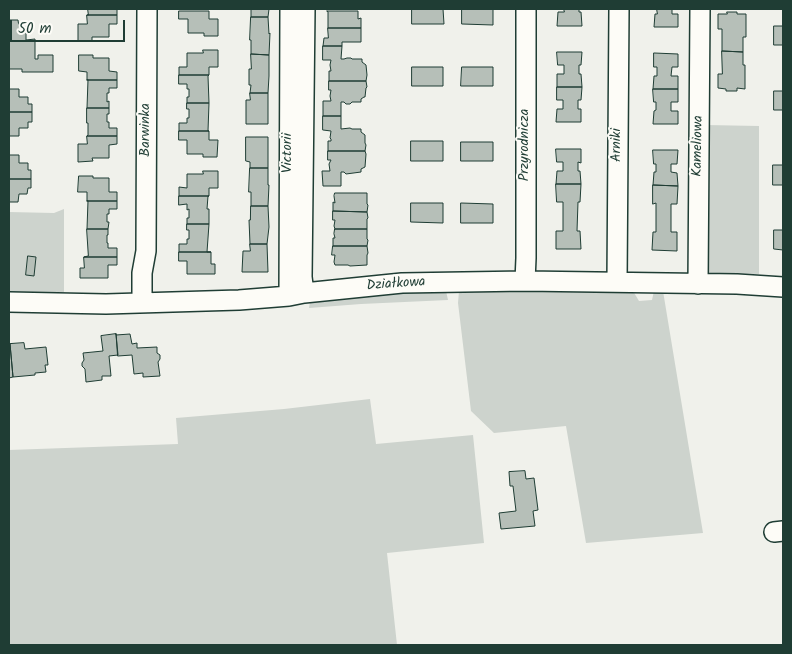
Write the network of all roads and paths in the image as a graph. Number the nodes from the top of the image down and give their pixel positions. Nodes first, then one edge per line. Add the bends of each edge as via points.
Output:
1 (147, 9) edge
2 (290, 9) edge
3 (304, 9) edge
4 (526, 9) edge
5 (619, 9) edge
6 (700, 9) edge
7 (525, 281) junction
8 (617, 282) junction
9 (698, 284) junction
10 (783, 287) edge
11 (296, 295) junction
12 (9, 302) edge
13 (148, 303) junction

1 - 13 street, Barwinka via 146,252 142,278
2 - 11 street, Victorii
3 - 11 street, Victorii via 302,277
4 - 7 street, Przyrodnicza
5 - 8 street, Arniki
6 - 9 street, Kameliowa
7 - 8 street, Działkowa
7 - 11 street, Działkowa via 402,283
8 - 9 street, Działkowa
9 - 10 street, Działkowa
11 - 13 street, Działkowa
12 - 13 street, Działkowa

